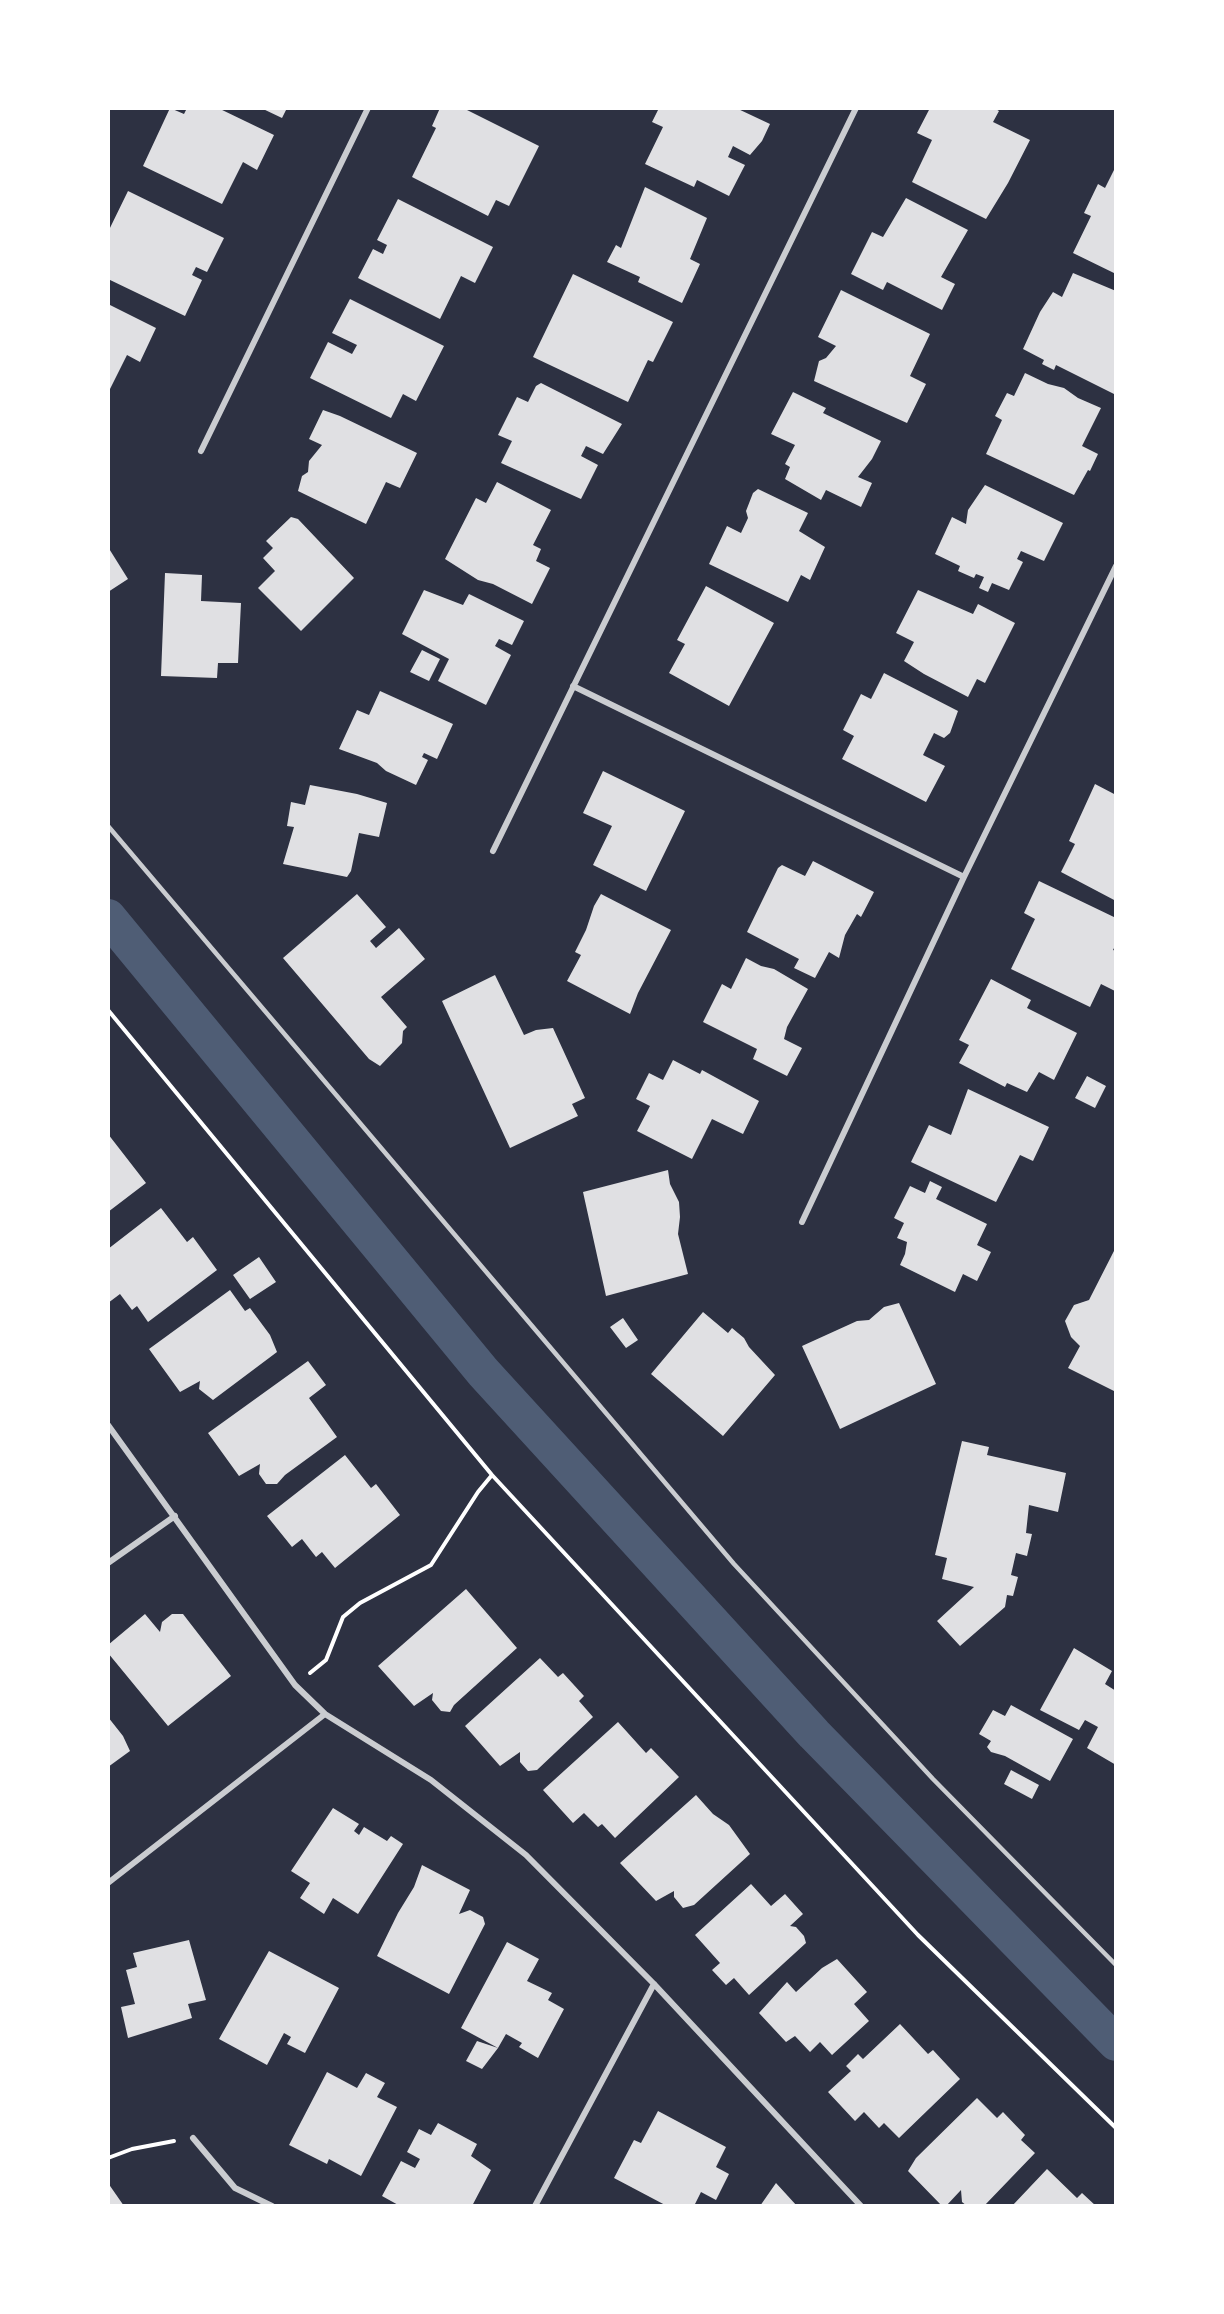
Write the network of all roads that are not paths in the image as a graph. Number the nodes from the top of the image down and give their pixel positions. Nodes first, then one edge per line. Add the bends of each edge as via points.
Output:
1 (368, 108) edge
2 (856, 108) edge
3 (201, 451) dead end
4 (1116, 566) edge
5 (573, 686) junction
6 (108, 826) edge
7 (493, 851) dead end
8 (964, 877) junction
9 (801, 1222) dead end
10 (108, 1425) edge
11 (175, 1516) junction
12 (108, 1563) edge
13 (325, 1714) junction
14 (108, 1883) edge
15 (1116, 1965) edge
16 (654, 1984) junction
17 (192, 2138) road end
18 (272, 2206) edge
19 (535, 2206) edge
20 (861, 2206) edge

1 - 3 street
2 - 5 street
4 - 8 street
5 - 7 street
5 - 8 street
6 - 15 lane via 734,1564 933,1779
8 - 9 street
10 - 11 street
11 - 12 street
11 - 13 street via 295,1685
13 - 14 street
13 - 16 street via 431,1780 526,1855
16 - 19 street
16 - 20 street
17 - 18 street via 235,2188

